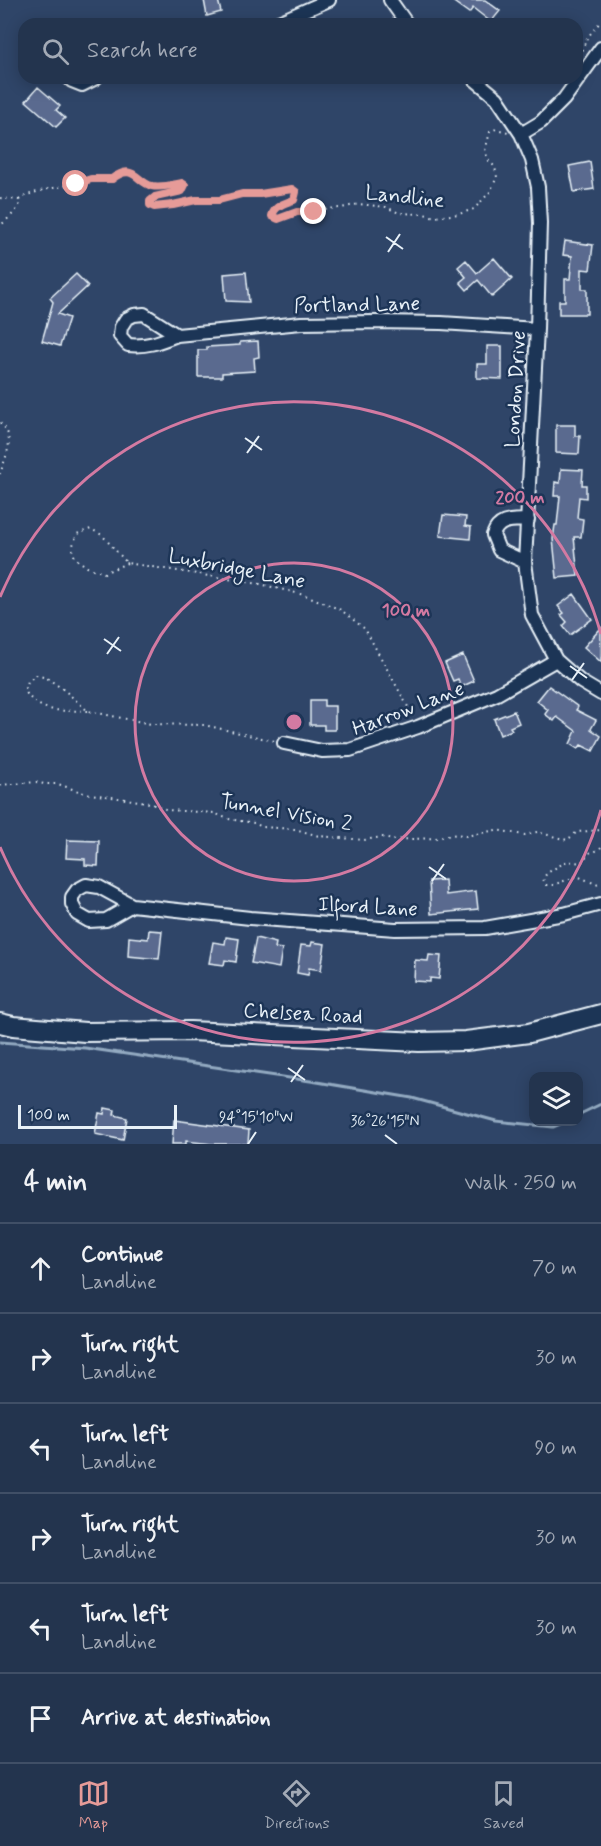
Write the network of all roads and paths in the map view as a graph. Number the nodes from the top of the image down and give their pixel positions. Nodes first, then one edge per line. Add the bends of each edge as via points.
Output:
1 (329, 0) edge
2 (390, 0) edge
3 (288, 18) edge
4 (403, 18) edge
5 (601, 21) edge
6 (601, 48) edge
7 (583, 52) edge
8 (583, 73) edge
9 (480, 84) edge
10 (575, 84) edge
11 (516, 132) junction
12 (0, 198) edge
13 (20, 200) junction
14 (0, 225) edge
15 (537, 329) junction
16 (177, 335) dead end
17 (0, 423) edge
18 (0, 474) edge
19 (528, 520) junction
20 (525, 562) junction
21 (127, 563) junction
22 (556, 660) junction
23 (601, 694) edge
24 (88, 711) junction
25 (418, 727) junction
26 (284, 743) joint
27 (0, 785) edge
28 (601, 830) edge
29 (601, 847) edge
30 (601, 882) edge
31 (601, 903) edge
32 (132, 905) dead end
33 (601, 1014) edge
34 (0, 1023) edge

1 - 3 street
2 - 4 street
5 - 7 path via 587,38
6 - 8 street
9 - 11 street, London Drive via 497,98
10 - 11 street via 541,122
11 - 13 path, Landline via 490,132 485,151 497,177 490,192 474,209 451,216 399,213 359,204 273,218 272,213 279,206 294,200 296,192 292,189 154,207 150,201 155,197 182,191 185,185 154,187 134,173 60,186
11 - 15 street, London Drive via 532,160 538,187
12 - 13 path
13 - 14 path via 15,212
15 - 16 street, Portland Lane via 354,322
15 - 19 street, London Drive
17 - 18 path via 8,433 10,446
19 - 20 street, London Drive
19 - 20 street via 502,521 493,535 499,550
20 - 22 street, London Drive via 532,615
21 - 21 path, Luxbridge Lane via 104,573 87,567 75,558 72,548 77,534 91,529 102,535
21 - 25 path, Luxbridge Lane via 260,584 308,596 341,610 365,629
22 - 23 street, London Drive
22 - 25 street, Harrow Lane via 497,694
24 - 24 path via 48,709 32,702 25,691 28,681 36,675 47,678
24 - 26 path via 151,723 204,725
25 - 26 street, Harrow Lane via 350,750 322,751
27 - 28 path, Tunnel Vision 2 via 58,784 168,810 214,813 262,827 348,839 436,838 496,830 524,835 537,832 567,840 577,832
29 - 30 path via 581,863 567,861 543,879 546,885 577,876 596,884
31 - 32 street, Ilford Lane via 485,928 406,929
33 - 34 street, Chelsea Road via 529,1033 443,1042 190,1031 85,1032

